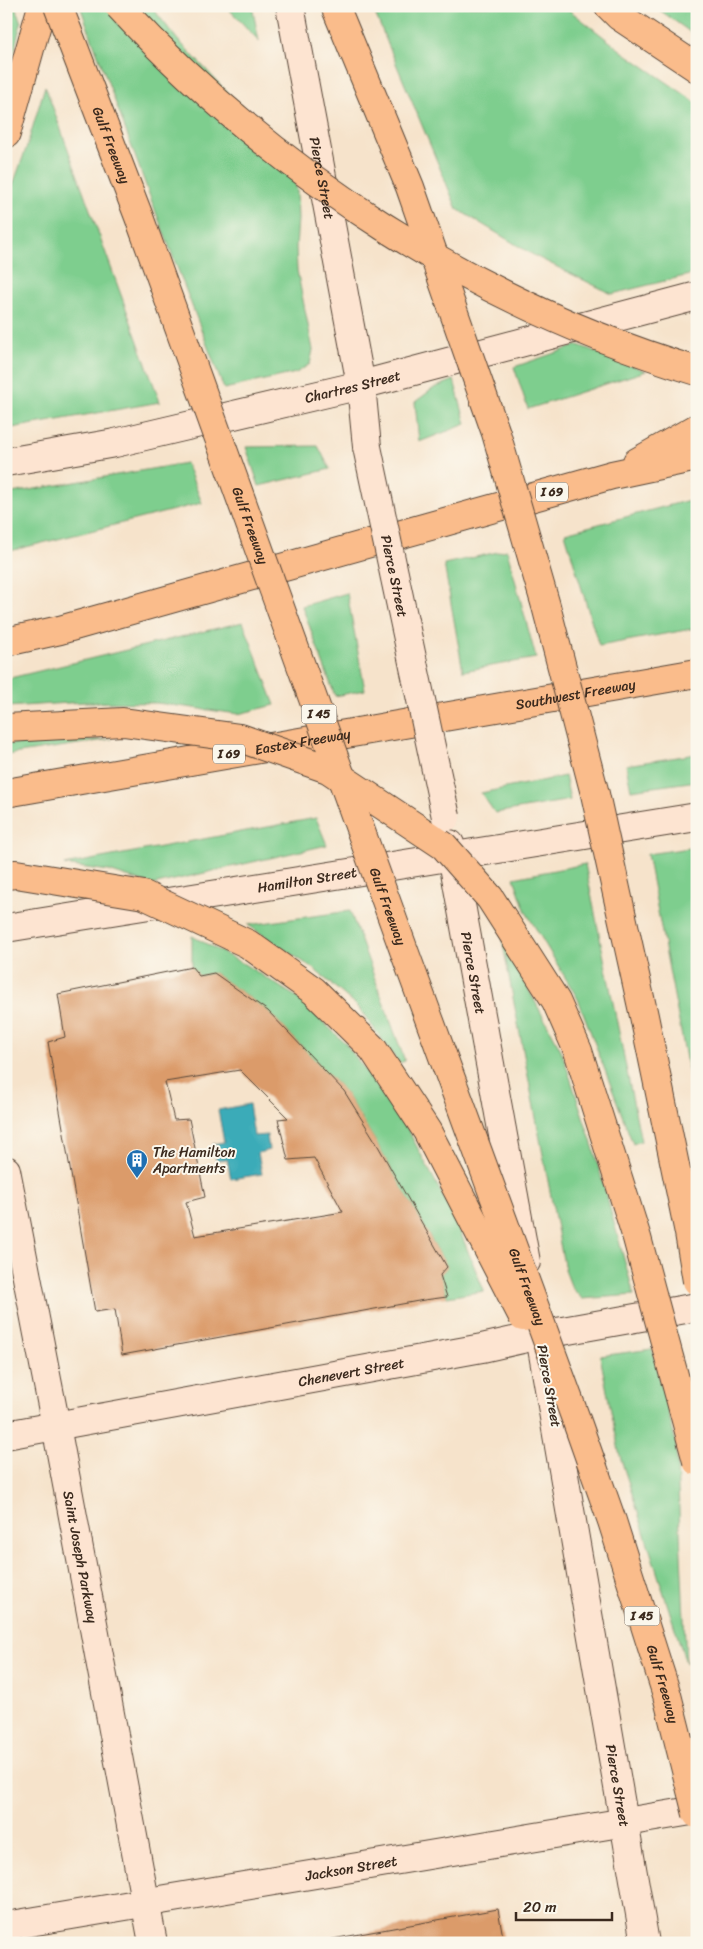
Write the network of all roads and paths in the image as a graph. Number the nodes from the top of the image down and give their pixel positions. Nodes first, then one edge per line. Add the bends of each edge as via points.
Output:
1 (42, 6) edge
2 (58, 6) edge
3 (119, 6) edge
4 (290, 6) edge
5 (335, 6) edge
6 (609, 6) edge
7 (697, 68) edge
8 (6, 134) edge
9 (697, 296) edge
10 (697, 371) edge
11 (361, 385) junction
12 (697, 428) edge
13 (697, 457) edge
14 (6, 462) edge
15 (612, 475) junction
16 (6, 642) edge
17 (697, 673) edge
18 (452, 715) joint
19 (6, 728) edge
20 (6, 793) edge
21 (697, 816) edge
22 (451, 857) junction
23 (6, 875) edge
24 (6, 928) edge
25 (6, 1170) edge
26 (697, 1281) edge
27 (697, 1307) edge
28 (540, 1335) junction
29 (578, 1422) junction
30 (56, 1426) junction
31 (6, 1435) edge
32 (697, 1461) edge
33 (697, 1812) edge
34 (624, 1821) junction
35 (146, 1903) junction
36 (6, 1926) edge
37 (153, 1943) edge
38 (645, 1943) edge

1 - 8 highway
2 - 29 highway, Gulf Freeway / I 45, bridge via 139,217
3 - 10 highway, bridge via 176,64 236,117 342,199 399,237 466,276 595,336
4 - 11 street, Pierce Street
5 - 26 highway, bridge via 414,196 496,433 546,606 595,794 642,1006
6 - 7 highway
9 - 11 street, Chartres Street
11 - 14 street, Chartres Street via 115,443
11 - 22 street, Pierce Street, bridge via 367,447 446,817
12 - 15 highway
13 - 15 highway, I 69
15 - 16 highway, I 69 via 60,630
17 - 18 highway, Southwest Freeway / I 69
18 - 20 highway, Eastex Freeway / I 69
19 - 32 highway, bridge via 123,722 240,738 328,768 444,846 490,898 556,1001 578,1051 637,1238
21 - 22 street, Hamilton Street
22 - 24 street, Hamilton Street
22 - 28 street, Pierce Street
23 - 29 highway, bridge via 144,895 248,944 314,991 373,1048 427,1131
25 - 30 street, Saint Joseph Parkway
27 - 28 street, Chenevert Street
28 - 30 street, Chenevert Street
28 - 34 street, Pierce Street
29 - 33 highway, Gulf Freeway / I 45, bridge via 667,1695
30 - 31 street, Chenevert Street
30 - 35 street, Saint Joseph Parkway
33 - 34 street, Jackson Street
34 - 35 street, Jackson Street
34 - 38 street, Pierce Street
35 - 36 street, Jackson Street
35 - 37 street, Saint Joseph Parkway

